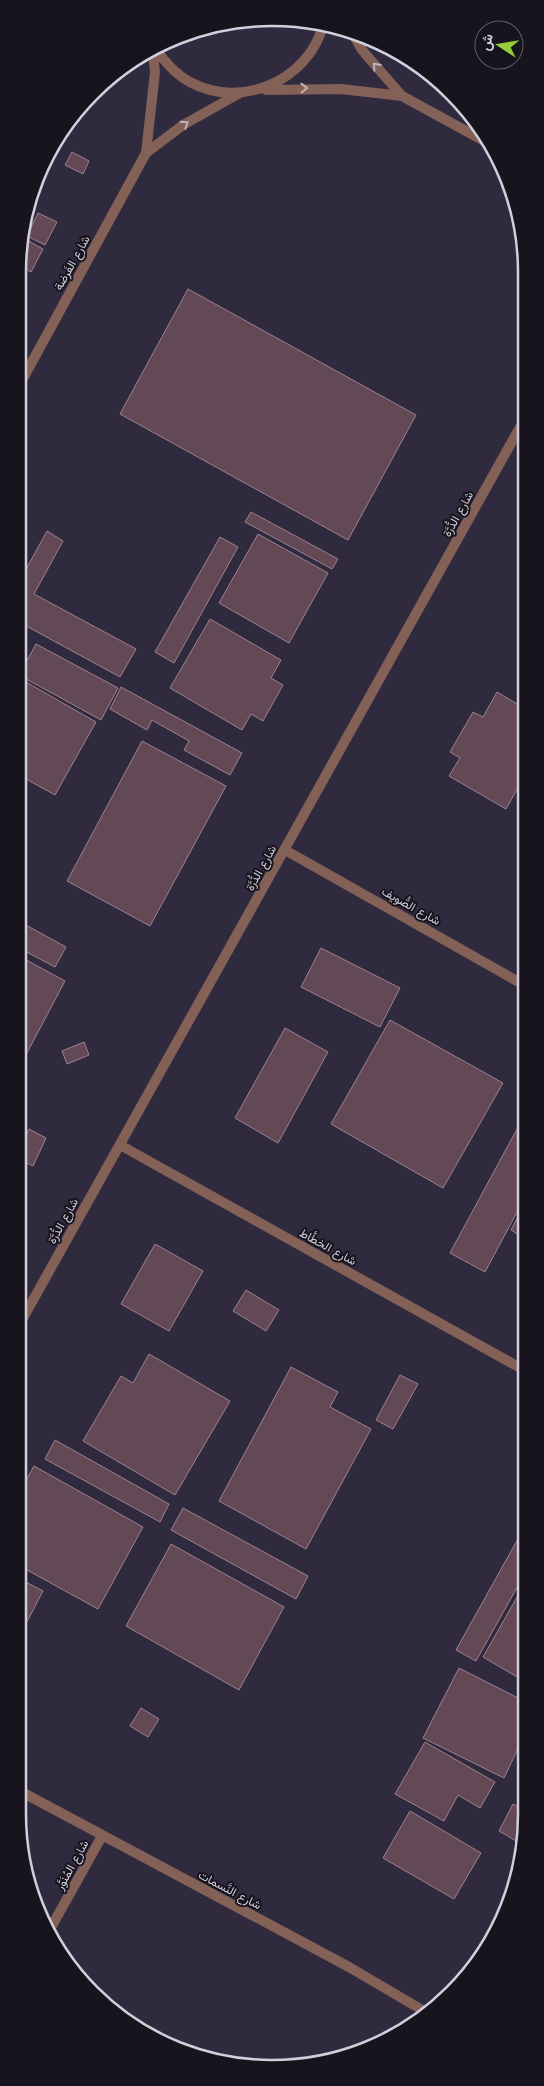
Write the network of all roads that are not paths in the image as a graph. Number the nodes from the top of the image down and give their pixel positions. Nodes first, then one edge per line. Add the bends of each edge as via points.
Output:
1 (321, 31) edge
2 (357, 41) edge
3 (160, 54) edge
4 (153, 57) edge
5 (256, 90) junction
6 (240, 93) junction
7 (402, 96) junction
8 (477, 137) edge
9 (146, 153) junction
10 (26, 373) edge
11 (518, 431) edge
12 (284, 850) junction
13 (518, 982) edge
14 (120, 1145) junction
15 (26, 1313) edge
16 (518, 1367) edge
17 (26, 1794) edge
18 (102, 1836) junction
19 (53, 1924) edge
20 (421, 2009) edge

1 - 5 street via 307,58 288,76
7 -> 2 street
3 - 6 street via 169,67 190,82 214,91
4 - 9 street, شارع الفَرضة via 155,81
5 - 6 street
5 -> 7 street via 341,88
9 -> 6 street, شارع الفَرضة via 183,125
7 - 8 street
9 - 10 street, شارع الفَرضة
11 - 12 street, شارع الدُّرَّة
12 - 13 street, شارع الصُّويف
12 - 14 street, شارع الدُّرَّة
14 - 15 street, شارع الدُّرَّة
14 - 16 street, شارع الخطَّاط
17 - 18 street, شارع النَّسمات
18 - 19 street, شارع المُنَوَّر
18 - 20 street, شارع النَّسمات via 349,1966

